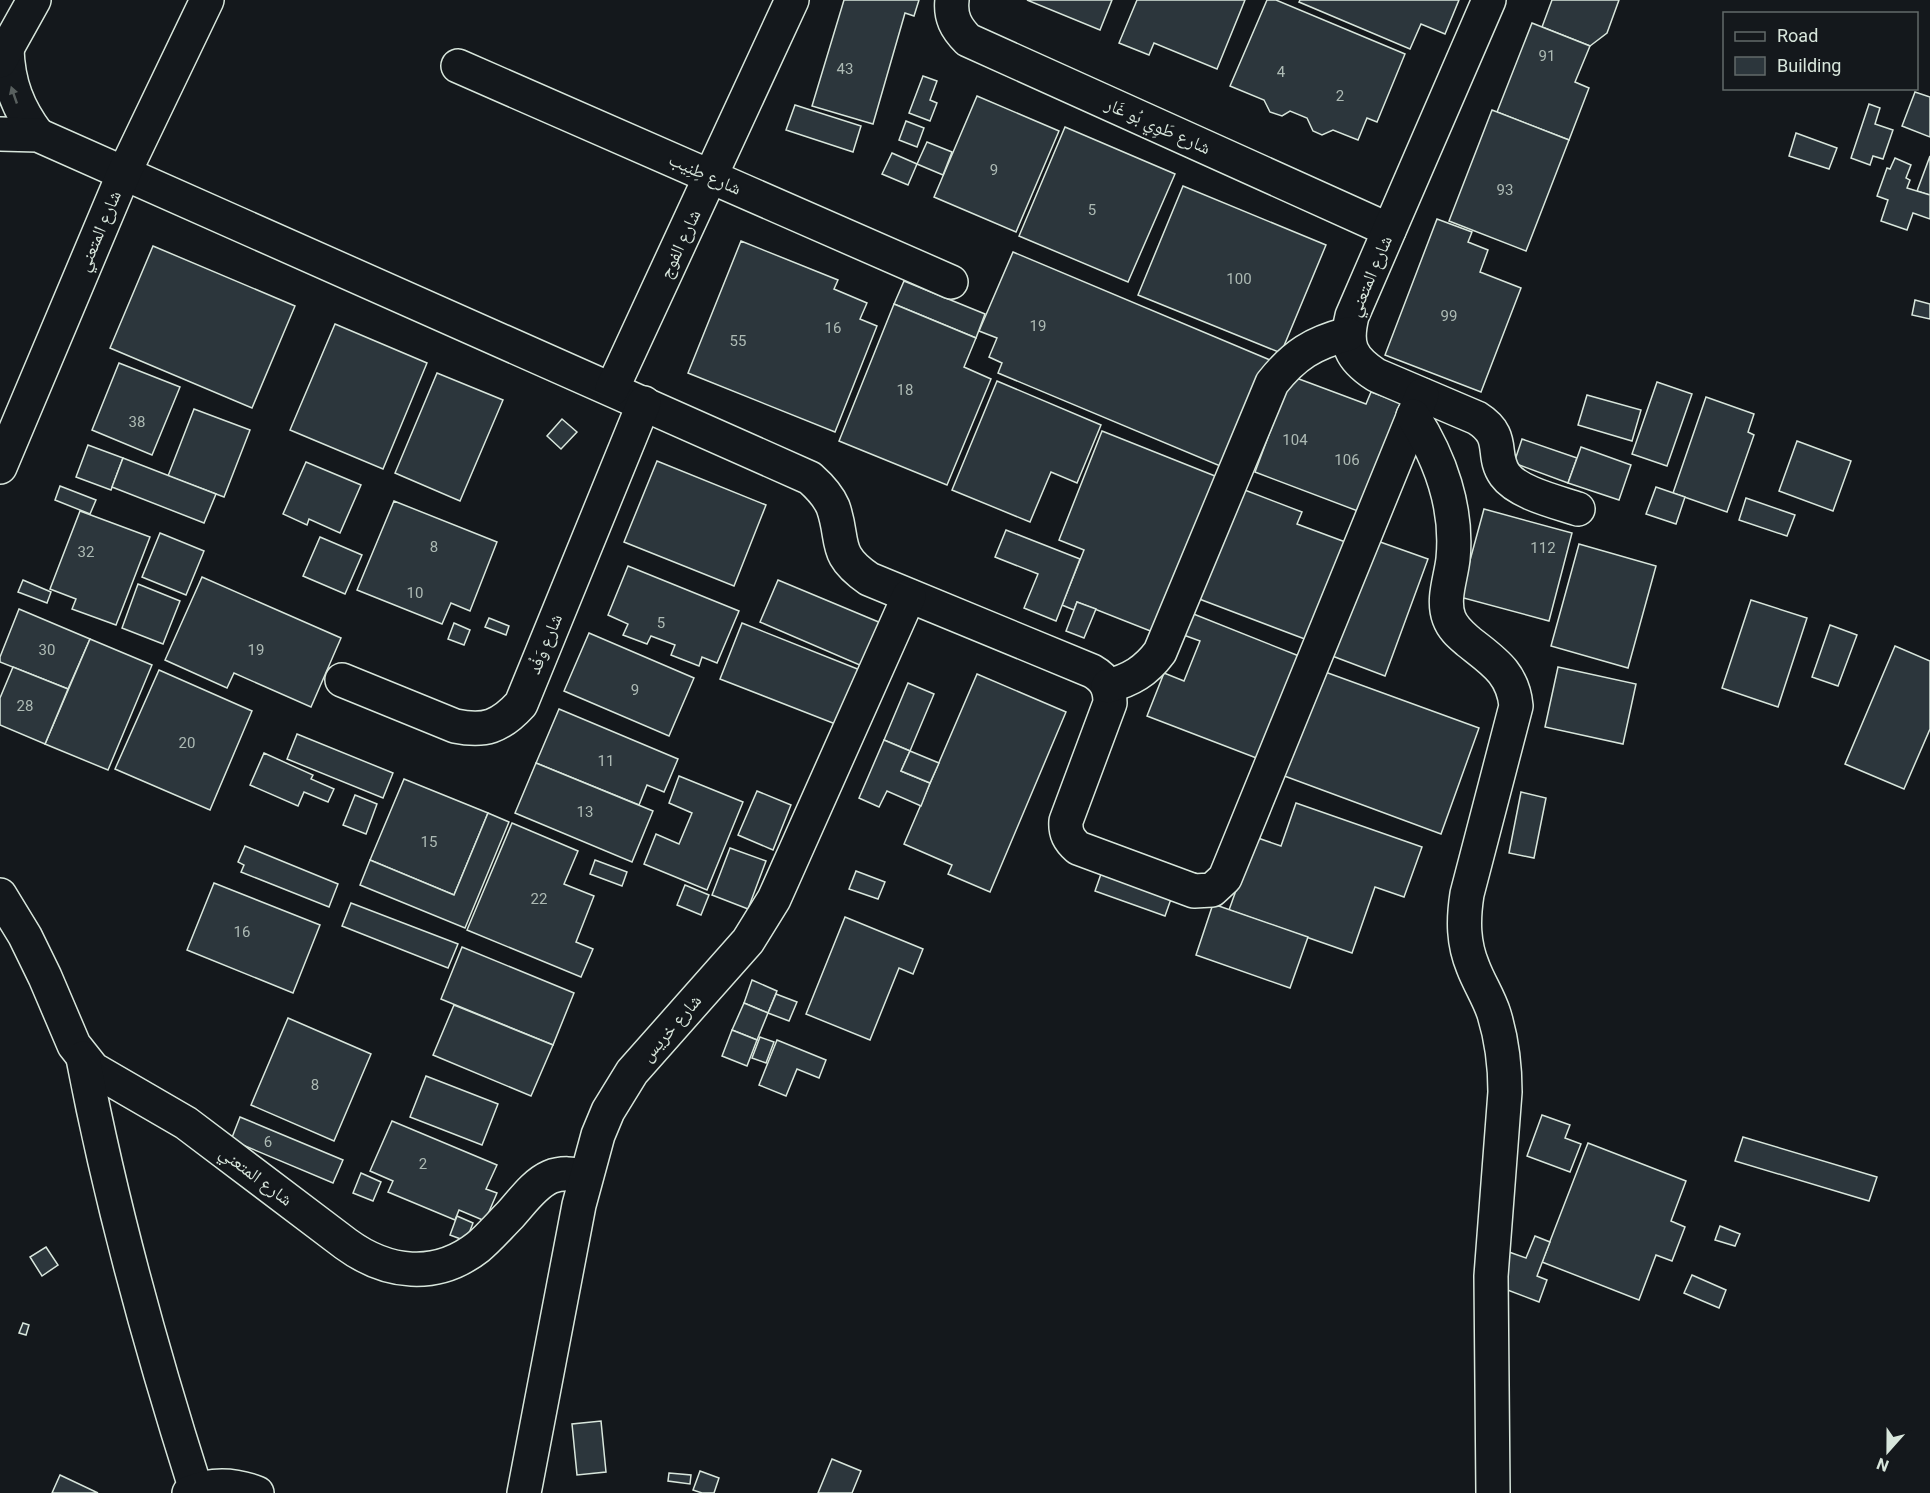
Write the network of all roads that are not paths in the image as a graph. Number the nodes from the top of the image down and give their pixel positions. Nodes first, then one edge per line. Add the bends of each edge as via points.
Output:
1 (34, 0) edge
2 (207, 0) edge
3 (792, 0) edge
4 (952, 0) edge
5 (1490, 0) edge
6 (3, 55) edge
7 (458, 66) dead end
8 (0, 134) edge
9 (38, 135) junction
10 (124, 173) junction
11 (711, 177) junction
12 (1389, 230) junction
13 (951, 282) dead end
14 (1348, 334) junction
15 (612, 389) junction
16 (644, 403) junction
17 (1418, 405) junction
18 (0, 467) edge
19 (1578, 509) dead end
20 (909, 596) junction
21 (342, 680) dead end
22 (1108, 686) junction
23 (0, 895) edge
24 (83, 1058) junction
25 (586, 1176) junction
26 (193, 1491) edge
27 (257, 1493) edge
28 (524, 1493) edge
29 (1493, 1493) edge

1 - 6 main road
2 - 10 main road, شارع المتعني
3 - 11 main road, شارع الفوج
4 - 12 main road, شارع طَوِي بُو غَار via 954,23 968,40
5 - 12 main road, شارع المتعني
9 -> 6 main road via 17,104
7 - 11 main road, شارع طِنِيب
8 - 9 main road
9 - 10 main road
10 - 15 main road
10 - 18 main road, شارع المتعني
11 - 13 main road, شارع طِنِيب
11 - 15 main road, شارع الفوج
12 - 14 main road, شارع المتعني
14 - 17 main road, شارع المتعني via 1350,349 1361,365
14 - 22 main road via 1304,350 1272,383 1160,652 1140,674
15 - 16 main road
16 - 20 main road via 810,478 832,505 848,561 869,579
16 - 21 main road, شارع وَفْد via 521,704 508,718 492,727 473,730 455,726
17 - 19 main road, شارع المتعني via 1486,424 1497,441 1505,474 1513,483
17 - 22 main road via 1225,878 1212,890 1194,891 1078,848 1068,838 1066,821 1110,702
17 - 29 main road via 1445,480 1451,509 1454,540 1446,598 1449,621 1456,632 1510,680 1516,706 1467,894 1464,921 1467,949 1494,1013 1505,1069 1491,1276
20 - 22 main road via 1092,671
20 - 25 main road, شارع خريس via 774,899 734,957 632,1072 608,1111
23 - 24 main road, شارع المتعني via 25,936
24 - 25 main road, شارع المتعني via 110,1080 186,1123 361,1255 395,1268 431,1268 464,1257 541,1182 562,1174
24 - 26 main road via 97,1133
25 - 28 main road, شارع خريس
26 - 27 main road via 228,1485

